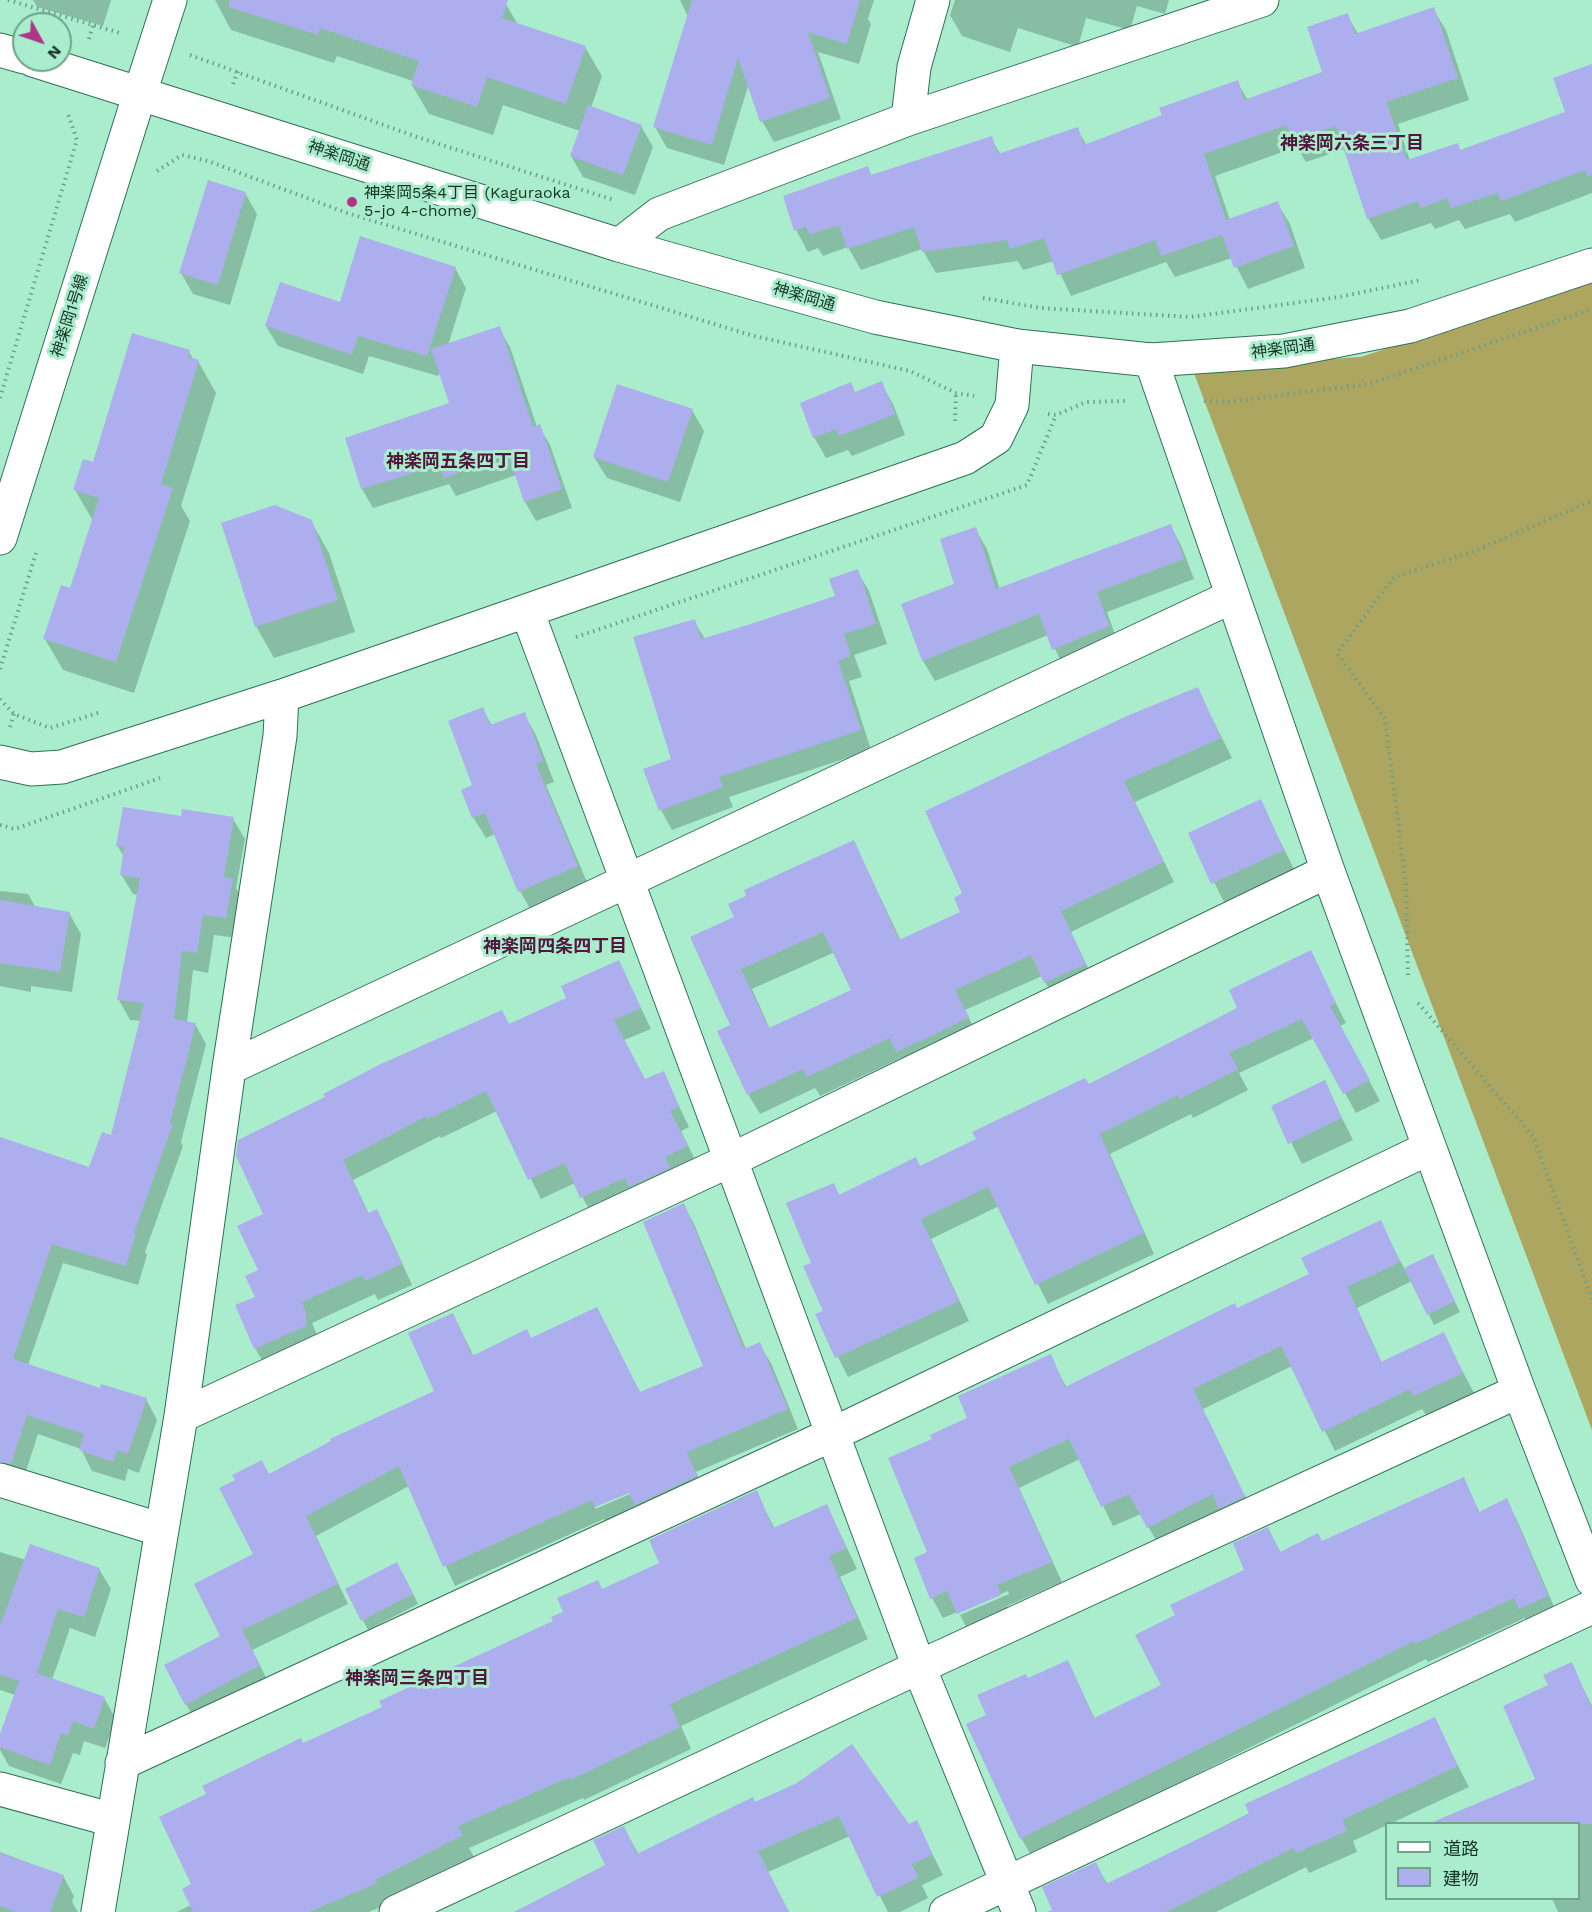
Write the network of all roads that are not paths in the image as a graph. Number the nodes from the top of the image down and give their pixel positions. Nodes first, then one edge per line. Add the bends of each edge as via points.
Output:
1 (170, 0) edge
2 (933, 0) edge
3 (1262, 0) edge
4 (72, 72) edge
5 (140, 93) junction
6 (908, 119) junction
7 (619, 245) junction
8 (1592, 265) edge
9 (1017, 346) junction
10 (1151, 360) junction
11 (0, 538) edge
12 (1231, 597) junction
13 (527, 610) junction
14 (282, 696) junction
15 (0, 762) edge
16 (1328, 871) junction
17 (626, 883) junction
18 (229, 1068) junction
19 (1429, 1148) junction
20 (732, 1159) junction
21 (1520, 1391) junction
22 (181, 1416) junction
23 (833, 1434) junction
24 (0, 1480) edge
25 (162, 1530) junction
26 (1592, 1580) edge
27 (1592, 1607) edge
28 (919, 1667) junction
29 (122, 1763) junction
30 (0, 1789) edge
31 (112, 1820) junction
32 (1013, 1897) edge
33 (98, 1912) edge
34 (396, 1912) edge
35 (946, 1912) edge

1 - 5 street, 神楽岡1号線
2 - 6 street via 914,67
3 - 6 street
4 - 5 street, 神楽岡通
5 - 7 street, 神楽岡通
5 - 11 street, 神楽岡1号線
6 - 7 street via 659,214
7 - 9 street, 神楽岡通 via 875,317
8 - 10 street, 神楽岡通 via 1410,326 1284,351
9 - 10 street, 神楽岡通
9 - 13 street via 1012,405 996,438 965,458
10 - 12 street
12 - 16 street
12 - 17 street
13 - 14 street
13 - 17 street
14 - 15 street via 62,766 31,769
14 - 18 street via 280,736
16 - 19 street
16 - 20 street
17 - 18 street
17 - 20 street
18 - 22 street
19 - 21 street
19 - 23 street
20 - 22 street
20 - 23 street
21 - 26 street
21 - 28 street
22 - 25 street
23 - 28 street
23 - 29 street
24 - 25 street
25 - 29 street
27 - 32 street
28 - 32 street
28 - 34 street
29 - 31 street
30 - 31 street
31 - 33 street
32 - 35 street

